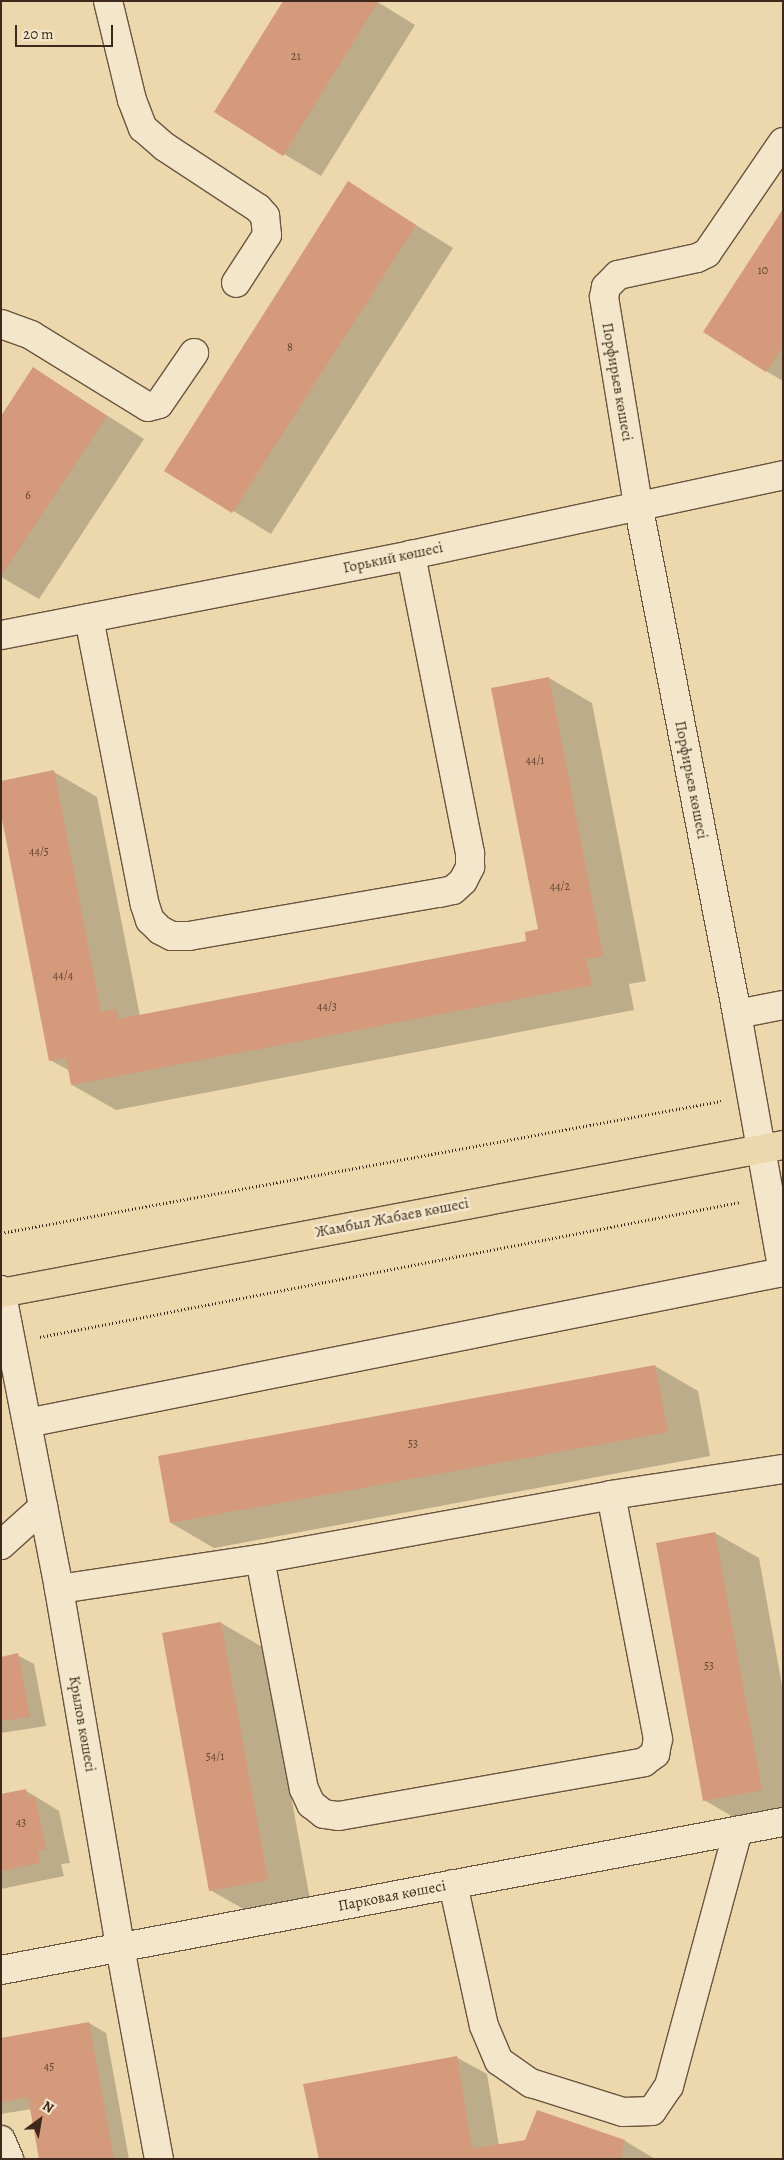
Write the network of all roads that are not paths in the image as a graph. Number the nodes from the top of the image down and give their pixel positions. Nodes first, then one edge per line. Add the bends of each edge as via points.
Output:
1 (108, 1) edge
2 (783, 142) edge
3 (236, 283) dead end
4 (1, 324) edge
5 (194, 353) dead end
6 (783, 475) edge
7 (638, 504) junction
8 (411, 555) junction
9 (89, 618) junction
10 (1, 635) edge
11 (783, 1005) edge
12 (737, 1014) junction
13 (772, 1147) edge
14 (783, 1272) edge
15 (1, 1292) edge
16 (27, 1423) junction
17 (783, 1469) edge
18 (611, 1495) junction
19 (44, 1507) junction
20 (1, 1545) edge
21 (260, 1559) junction
22 (59, 1589) junction
23 (783, 1822) edge
24 (738, 1831) junction
25 (453, 1884) junction
26 (120, 1947) junction
27 (1, 1970) edge
28 (1, 2140) edge
29 (8, 2159) edge
30 (160, 2159) edge

1 - 3 street via 132,100 143,128 165,147 258,208 265,216 267,235
2 - 7 street, Порфирьев көшесі via 707,253 618,275 606,287 605,310
4 - 5 street via 31,334 148,407 159,404
6 - 7 street, Горький көшесі
7 - 8 street, Горький көшесі
7 - 12 street, Порфирьев көшесі
8 - 9 street, Горький көшесі
8 - 9 street via 470,853 470,867 463,882 453,890 439,893 189,936 172,936 160,930 150,920 145,906
9 - 10 street, Горький көшесі
11 - 12 street
12 - 13 street, Порфирьев көшесі via 751,1096
13 - 14 street, Порфирьев көшесі via 769,1196
13 - 15 main road, Жамбыл Жабаев көшесі
14 - 16 street
15 - 16 street, Крылов көшесі
16 - 19 street, Крылов көшесі
17 - 18 street
18 - 21 street
18 - 21 street via 658,1739 655,1754 644,1762 339,1816 324,1814 311,1804 304,1789
19 - 20 street
19 - 22 street, Крылов көшесі
21 - 22 street
22 - 26 street, Крылов көшесі
23 - 24 street, Парковая көшесі
24 - 25 street, Парковая көшесі
24 - 25 street via 669,2086 652,2110 636,2113 623,2112 531,2083 499,2061 484,2026
25 - 26 street, Парковая көшесі
26 - 27 street, Парковая көшесі
26 - 30 street, Крылов көшесі
28 - 29 street

